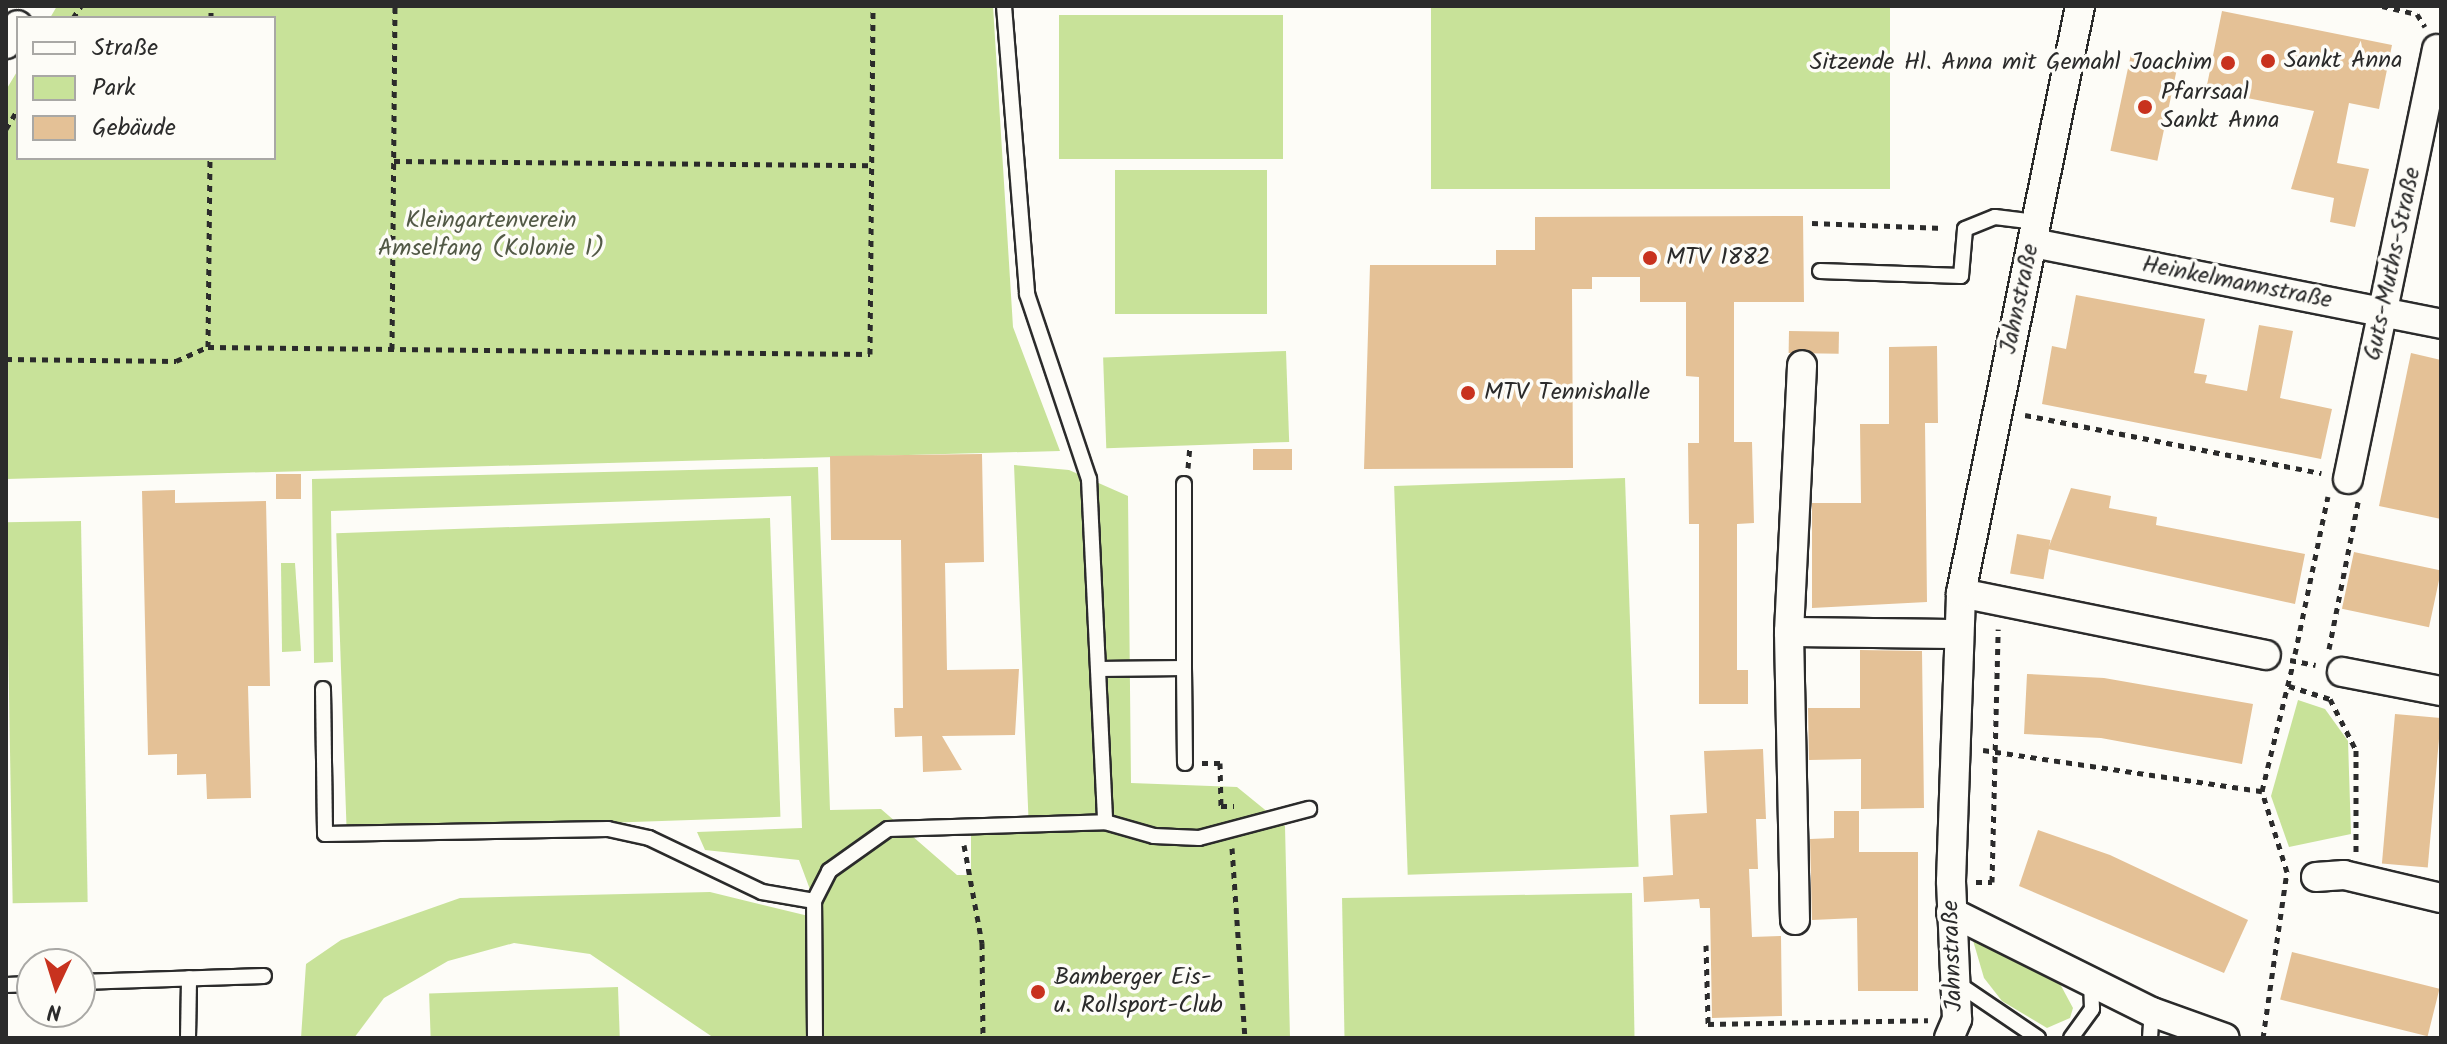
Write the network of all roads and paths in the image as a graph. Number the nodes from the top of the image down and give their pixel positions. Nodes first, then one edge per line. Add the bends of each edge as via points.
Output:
1 (395, 6) edge
2 (873, 6) edge
3 (1004, 6) edge
4 (2080, 6) edge
5 (2382, 6) edge
6 (2437, 49) joint
7 (210, 160) edge
8 (394, 161) junction
9 (872, 165) junction
10 (1812, 223) dead end
11 (1965, 229) junction
12 (2034, 232) junction
13 (1820, 271) dead end
14 (2384, 312) junction
15 (2441, 324) edge
16 (208, 347) junction
17 (392, 349) junction
18 (6, 359) edge
19 (1802, 365) dead end
20 (1996, 410) junction
21 (1190, 446) dead end
22 (1191, 456) dead end
23 (2340, 477) junction
24 (1184, 484) dead end
25 (1961, 593) junction
26 (1999, 598) junction
27 (1789, 632) junction
28 (1957, 634) junction
29 (2266, 655) joint
30 (2294, 661) junction
31 (1184, 668) junction
32 (1098, 669) junction
33 (2333, 669) junction
34 (2289, 686) junction
35 (323, 689) dead end
36 (2441, 691) edge
37 (2320, 692) junction
38 (1994, 752) junction
39 (1185, 763) dead end
40 (1220, 781) dead end
41 (2262, 791) junction
42 (1309, 809) dead end
43 (1105, 822) junction
44 (1251, 826) junction
45 (1222, 834) junction
46 (965, 875) dead end
47 (2316, 877) dead end
48 (2356, 878) junction
49 (1951, 881) junction
50 (2441, 898) edge
51 (814, 901) junction
52 (1951, 912) junction
53 (1795, 920) dead end
54 (1706, 945) dead end
55 (264, 976) dead end
56 (189, 978) junction
57 (96, 981) edge
58 (1957, 983) junction
59 (2091, 984) junction
60 (2151, 1025) edge
61 (1953, 1029) edge
62 (188, 1038) edge
63 (815, 1038) edge
64 (983, 1038) edge
65 (1245, 1038) edge
66 (2038, 1038) edge
67 (2071, 1038) edge
68 (2225, 1038) edge
69 (2263, 1038) edge

1 - 8 path
2 - 9 path
3 - 32 lane via 1027,294 1089,479
4 - 12 street, Jahnstraße
5 - 6 path via 2417,14
6 - 14 street, Guts-Muths-Straße
7 - 16 path
8 - 9 path
8 - 17 path
9 - 17 path via 870,354
10 - 11 path
11 - 12 lane via 1995,217
11 - 13 lane via 1961,276
12 - 14 street, Heinkelmannstraße
12 - 20 street, Jahnstraße
14 - 15 street, Heinkelmannstraße
14 - 23 street, Guts-Muths-Straße
16 - 17 path
16 - 18 path via 176,361
19 - 27 street
20 - 23 path
20 - 25 street, Jahnstraße
21 - 22 path
23 - 30 path
23 - 33 path via 2362,482
24 - 31 lane
25 - 26 street
25 - 28 street, Jahnstraße
26 - 29 street
26 - 38 path
27 - 28 street
27 - 53 street
28 - 49 street, Jahnstraße
29 - 30 path
30 - 33 path
30 - 34 path
31 - 32 lane
31 - 39 lane
32 - 43 lane
33 - 36 street
33 - 37 path
34 - 37 path
34 - 41 path
35 - 51 lane via 325,834 608,829 649,838 762,892
37 - 48 path via 2344,720 2356,750
38 - 41 path
38 - 49 path via 1992,882
40 - 44 path via 1221,806 1243,807
41 - 69 path via 2287,872
42 - 44 lane
43 - 45 lane via 1154,836
43 - 51 lane via 900,825 829,871
44 - 45 lane
45 - 65 path via 1234,851
46 - 64 path via 982,943
47 - 48 street
48 - 50 street
49 - 52 street, Jahnstraße
51 - 63 lane
52 - 58 street, Jahnstraße
52 - 59 street
54 - 61 path via 1708,1024
55 - 56 lane
56 - 57 lane
56 - 62 lane
58 - 61 street, Jahnstraße
58 - 66 lane
59 - 60 street
59 - 67 lane via 2092,1009
60 - 68 street

